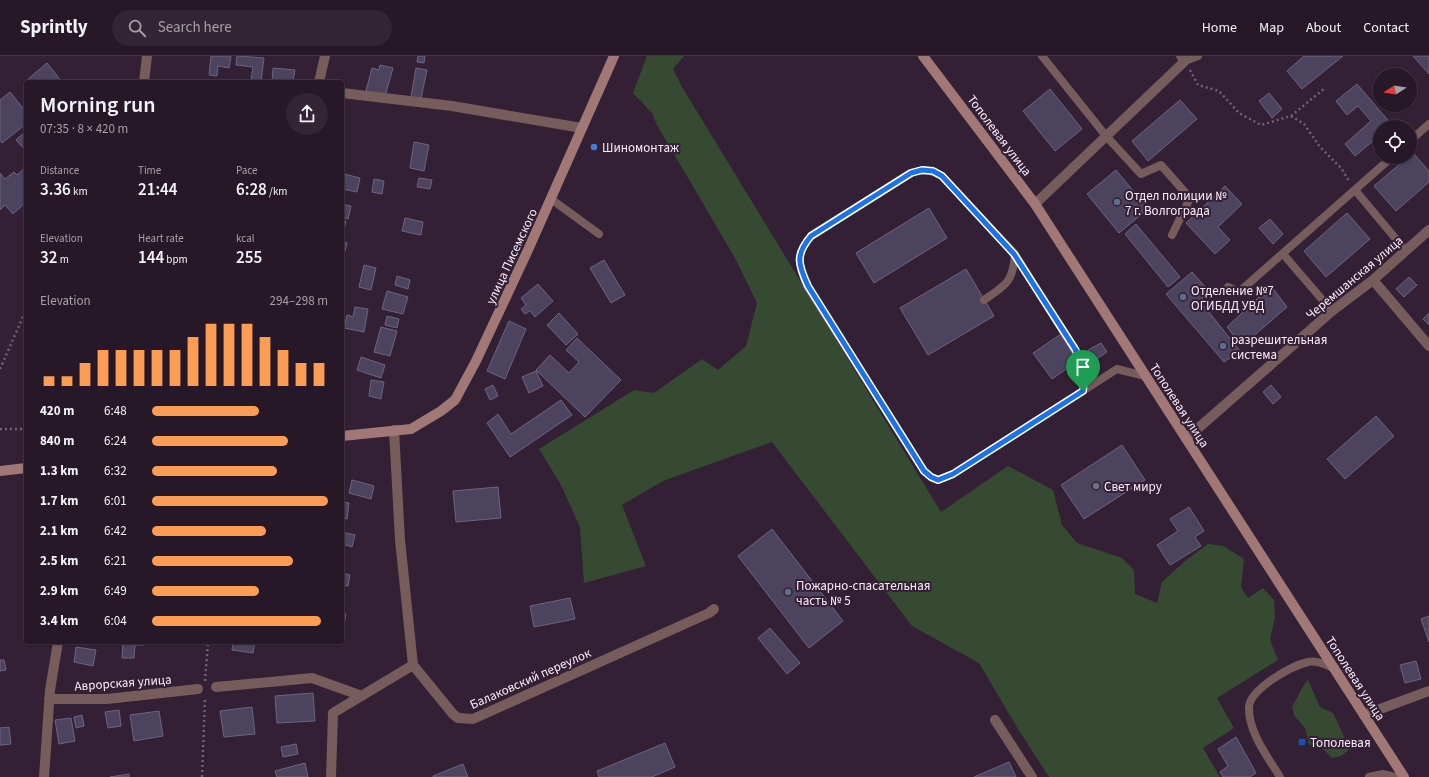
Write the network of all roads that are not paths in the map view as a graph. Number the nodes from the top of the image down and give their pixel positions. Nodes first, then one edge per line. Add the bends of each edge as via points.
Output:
1 (147, 56) edge
2 (325, 56) edge
3 (614, 56) edge
4 (923, 56) edge
5 (1042, 56) edge
6 (1198, 56) edge
7 (1183, 59) edge
8 (144, 80) edge
9 (319, 80) edge
10 (344, 93) edge
11 (1429, 124) edge
12 (582, 128) junction
13 (1417, 135) edge
14 (1106, 136) junction
15 (1384, 164) edge
16 (1355, 190) junction
17 (551, 199) junction
18 (1035, 204) junction
19 (1429, 230) edge
20 (599, 234) dead end
21 (1172, 235) dead end
22 (1406, 251) junction
23 (1014, 254) junction
24 (1283, 254) junction
25 (1373, 280) junction
26 (1228, 287) dead end
27 (984, 300) dead end
28 (1332, 311) junction
29 (1429, 346) edge
30 (1145, 376) junction
31 (1083, 391) junction
32 (394, 430) junction
33 (344, 436) edge
34 (1187, 438) junction
35 (24, 468) edge
36 (0, 470) edge
37 (714, 609) dead end
38 (58, 644) edge
39 (413, 665) junction
40 (1334, 668) junction
41 (216, 687) dead end
42 (202, 690) road end
43 (1429, 691) edge
44 (362, 696) junction
45 (49, 700) junction
46 (1364, 715) junction
47 (995, 720) dead end
48 (44, 777) edge
49 (331, 777) edge
50 (1032, 777) edge
51 (1280, 777) edge
52 (1369, 777) edge
53 (1395, 777) edge
54 (1404, 777) edge

1 - 8 street
2 - 9 street
3 - 12 main road, улица Писемского
4 - 18 main road, Тополевая улица
5 - 14 lane
6 - 7 lane
7 - 14 street
10 - 12 street via 452,106
11 - 13 lane
12 - 17 main road, улица Писемского
14 - 18 street
14 - 21 lane via 1141,174 1161,165 1190,198
15 - 16 lane
16 - 22 lane
16 - 24 lane
17 - 20 lane
17 - 32 main road, улица Писемского via 476,361 455,400 410,429
18 - 30 main road, Тополевая улица
19 - 22 street, Черемшанская улица
22 - 25 street, Черемшанская улица
23 - 27 lane via 1014,271 1011,279
23 - 31 lane via 1082,362 1085,376
23 - 31 lane via 942,176 933,171 922,170 911,173 811,236 802,246 798,258 808,286 924,471 931,477 938,480 953,474
24 - 26 lane via 1239,292
24 - 28 lane
25 - 28 street, Черемшанская улица
25 - 29 street
28 - 34 street, Черемшанская улица
30 - 31 lane via 1117,369
30 - 34 main road, Тополевая улица
32 - 33 main road, улица Писемского
32 - 39 street via 400,540
34 - 40 main road, Тополевая улица
35 - 36 main road
37 - 39 street, Балаковский переулок via 709,614 473,719 458,718 452,714
38 - 45 street
39 - 44 street
40 - 46 main road, Тополевая улица
40 - 51 lane via 1320,662 1308,662 1293,668 1254,694 1249,706 1255,733
41 - 44 street via 312,678
42 - 45 street, Аврорская улица via 107,699
43 - 46 street
44 - 49 street via 333,713
45 - 48 street
46 - 54 main road, Тополевая улица
47 - 50 street
52 - 53 lane via 1383,774

